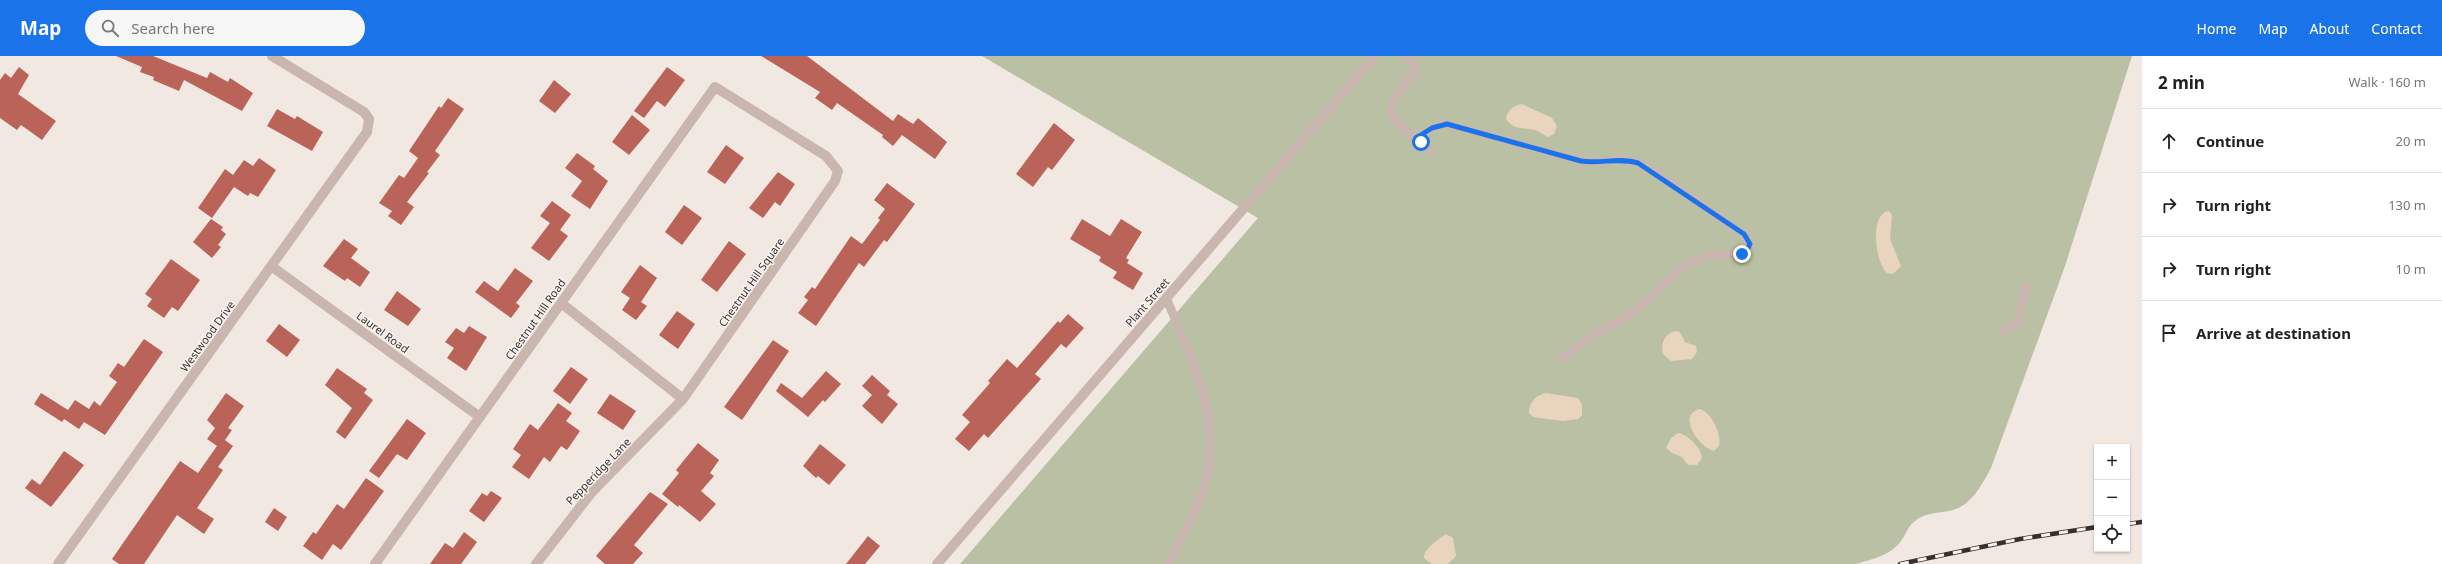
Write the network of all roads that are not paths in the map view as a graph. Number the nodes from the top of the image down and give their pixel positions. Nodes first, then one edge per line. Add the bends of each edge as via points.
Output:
1 (272, 56) edge
2 (1375, 56) edge
3 (1406, 56) edge
4 (715, 87) joint
5 (1416, 138) junction
6 (1431, 152) dead end
7 (271, 266) junction
8 (2026, 287) dead end
9 (1166, 298) junction
10 (561, 303) junction
11 (2004, 331) dead end
12 (1562, 358) dead end
13 (683, 400) junction
14 (480, 418) junction
15 (58, 564) edge
16 (375, 564) edge
17 (536, 564) edge
18 (936, 564) edge
19 (1168, 564) edge

1 - 7 street, Westwood Drive via 364,112 369,119 367,132
2 - 9 street, Plant Street
3 - 5 lane via 1413,62 1414,71 1393,101 1390,111 1399,124
4 - 10 street, Chestnut Hill Road
4 - 13 street, Chestnut Hill Square via 826,156 838,171 830,191
5 - 6 lane
5 - 12 lane via 1432,128 1447,124 1581,161 1629,160 1648,167 1740,230 1749,241 1749,247 1744,253 1708,256 1696,260 1674,274 1633,313 1593,335
7 - 14 street, Laurel Road
7 - 15 street, Westwood Drive
8 - 11 lane via 2020,315 2014,325
9 - 18 street, Plant Street
9 - 19 lane via 1194,363 1205,403 1209,434 1209,462 1203,490
10 - 13 street
10 - 14 street, Chestnut Hill Road
13 - 17 street, Pepperidge Lane via 592,492
14 - 16 street, Chestnut Hill Road

